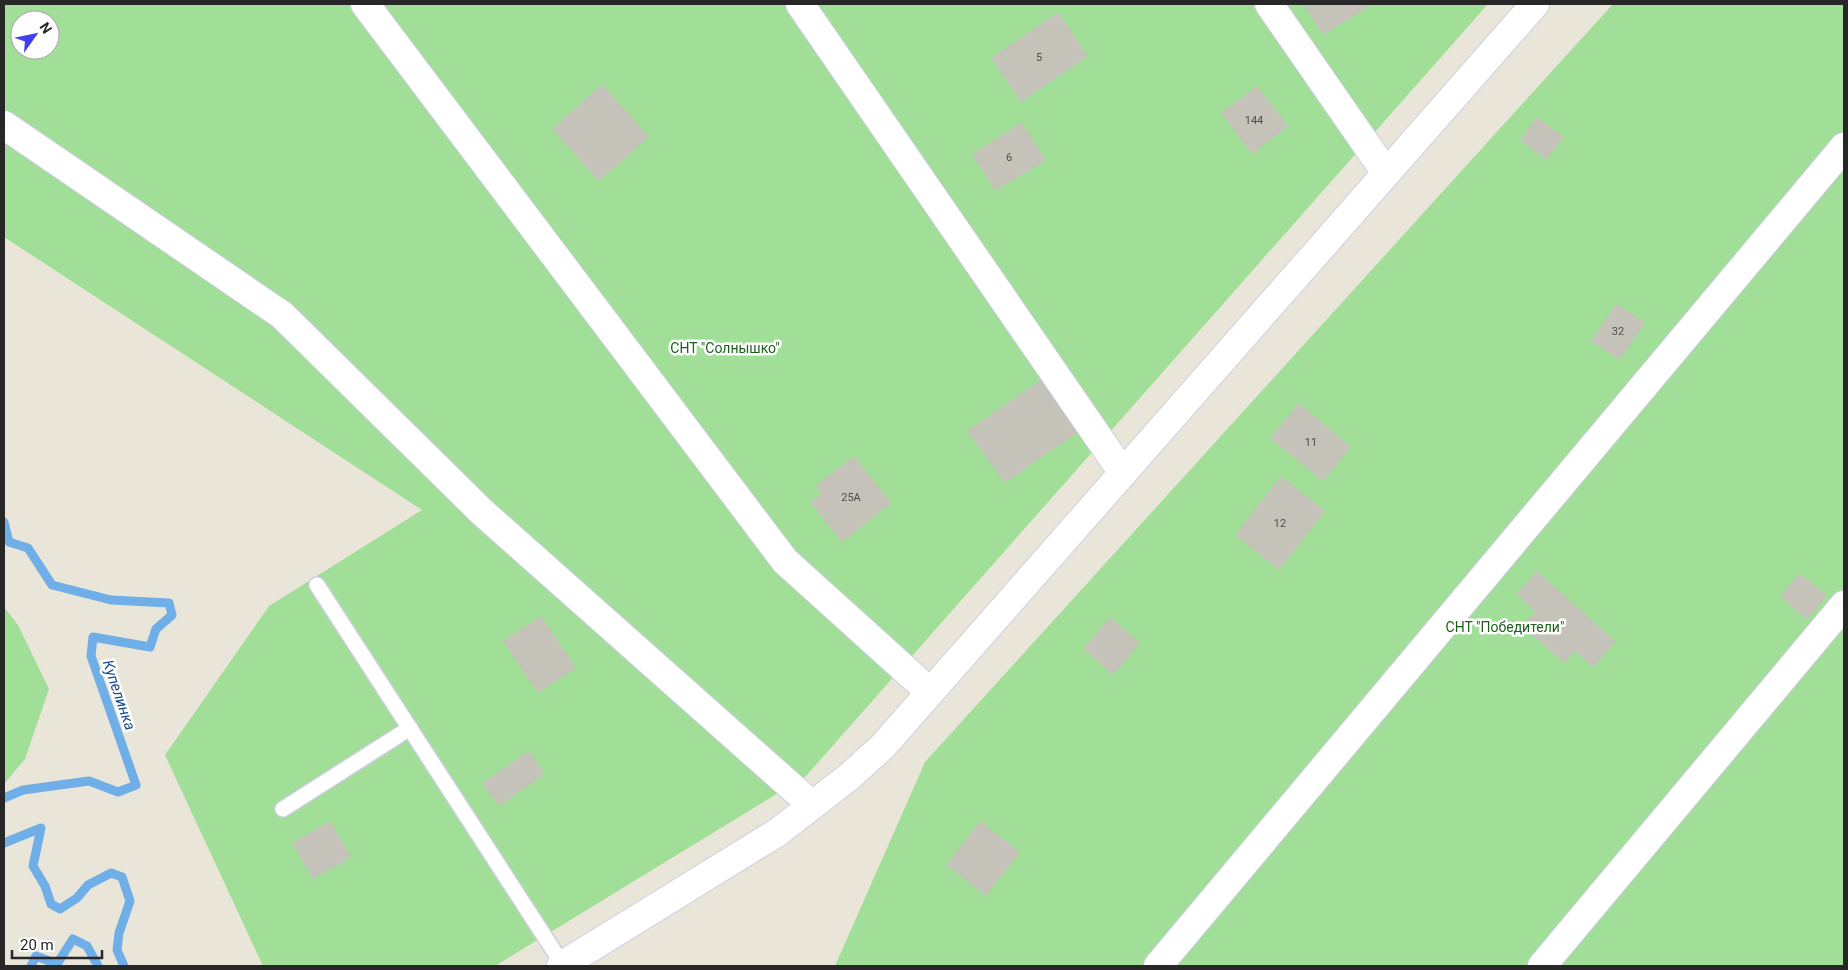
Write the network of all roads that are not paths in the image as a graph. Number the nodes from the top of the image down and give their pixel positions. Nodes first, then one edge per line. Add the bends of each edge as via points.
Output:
1 (365, 4) edge
2 (800, 4) edge
3 (1269, 4) edge
4 (1535, 4) edge
5 (4, 125) edge
6 (1844, 147) edge
7 (1386, 174) junction
8 (1123, 473) junction
9 (317, 585) dead end
10 (1844, 605) edge
11 (930, 692) junction
12 (410, 728) junction
13 (812, 806) junction
14 (283, 809) dead end
15 (562, 966) edge
16 (1158, 966) edge
17 (1542, 966) edge

1 - 11 street via 785,560
2 - 8 street
3 - 7 street
4 - 7 street
5 - 13 street via 282,315 482,512
6 - 16 street
7 - 8 street
8 - 11 street
9 - 12 lane
10 - 17 street
11 - 13 street via 883,746
12 - 14 lane
12 - 15 lane
13 - 15 street via 778,832

